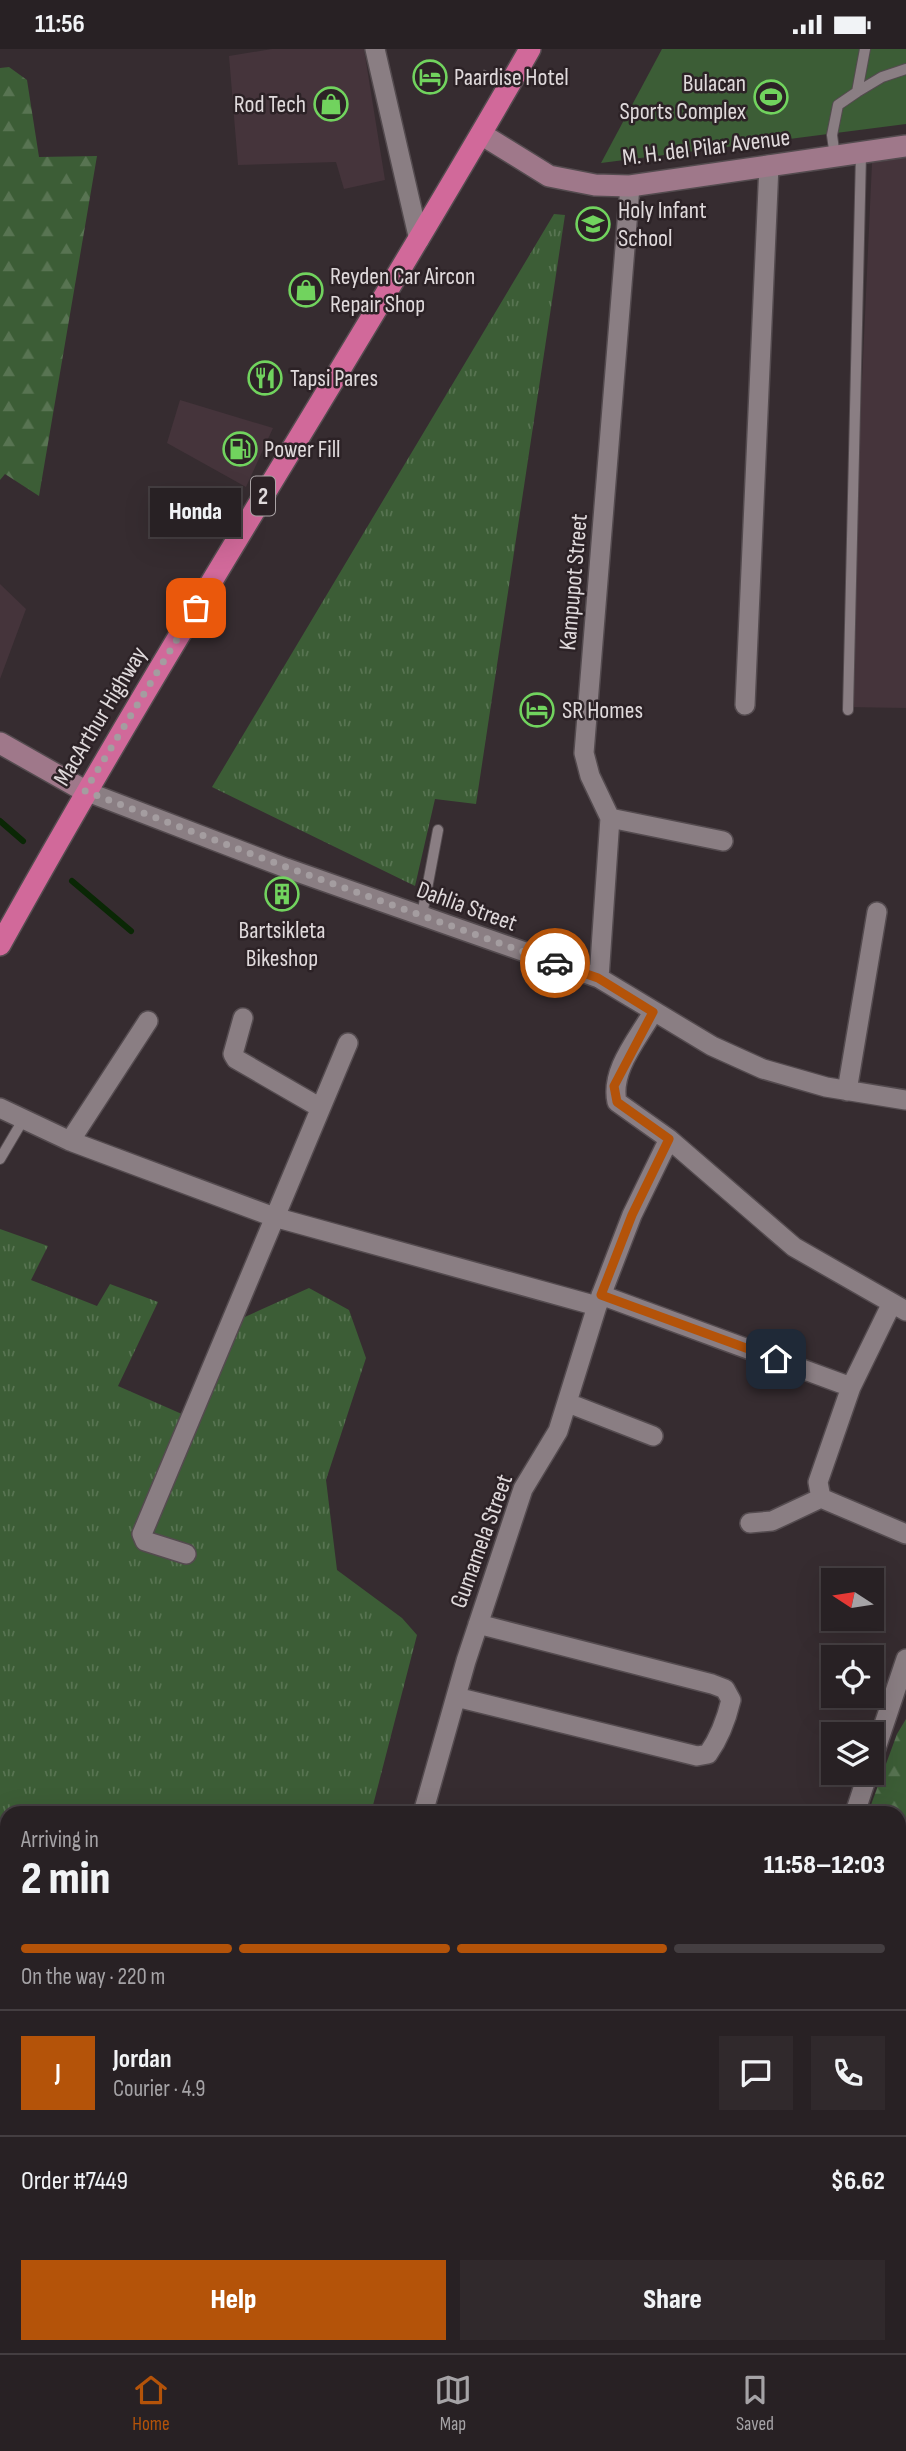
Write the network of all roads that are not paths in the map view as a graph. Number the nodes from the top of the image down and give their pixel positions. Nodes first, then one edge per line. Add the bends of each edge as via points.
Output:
1 (375, 49) edge
2 (530, 49) edge
3 (865, 49) edge
4 (906, 69) edge
5 (857, 92) junction
6 (481, 134) junction
7 (906, 146) edge
8 (861, 153) junction
9 (835, 157) junction
10 (769, 165) junction
11 (630, 185) junction
12 (419, 240) junction
13 (745, 705) dead end
14 (848, 711) dead end
15 (0, 743) edge
16 (85, 791) junction
17 (610, 818) junction
18 (438, 830) dead end
19 (723, 841) dead end
20 (877, 912) dead end
21 (422, 915) junction
22 (0, 945) edge
23 (598, 978) junction
24 (653, 1012) junction
25 (243, 1019) dead end
26 (148, 1021) dead end
27 (348, 1043) dead end
28 (847, 1091) junction
29 (906, 1100) edge
30 (319, 1107) junction
31 (0, 1108) edge
32 (23, 1121) junction
33 (669, 1139) junction
34 (70, 1141) junction
35 (0, 1159) edge
36 (274, 1217) junction
37 (599, 1300) junction
38 (899, 1307) edge
39 (851, 1387) junction
40 (568, 1403) junction
41 (653, 1436) dead end
42 (821, 1498) junction
43 (750, 1523) dead end
44 (906, 1534) edge
45 (186, 1554) dead end
46 (478, 1624) junction
47 (906, 1659) edge
48 (456, 1697) junction
49 (884, 1724) edge
50 (864, 1785) edge
51 (426, 1806) edge
52 (857, 1806) edge

1 - 12 street
2 - 6 highway, MacArthur Highway / 2
3 - 5 lane
4 - 5 lane
5 - 9 lane via 838,105 832,135
6 - 11 street, M. H. del Pilar Avenue via 549,176 595,185
6 - 12 highway, MacArthur Highway / 2
7 - 8 street, M. H. del Pilar Avenue
8 - 9 street, M. H. del Pilar Avenue
8 - 14 lane
9 - 10 street, M. H. del Pilar Avenue
10 - 11 street, M. H. del Pilar Avenue
10 - 13 street
11 - 17 street, Kampupot Street via 584,753
12 - 16 highway, MacArthur Highway / 2
15 - 16 street
16 - 21 street, Dahlia Street
16 - 22 highway, MacArthur Highway / 2
17 - 19 street
17 - 23 street, Kampupot Street
18 - 21 lane
20 - 28 street
21 - 23 street, Dahlia Street
23 - 24 street, Dahlia Street
24 - 28 street, Dahlia Street via 763,1069
24 - 33 street via 614,1086 617,1102
25 - 30 street via 234,1044 236,1059
26 - 34 street
27 - 30 street
28 - 29 street, Dahlia Street
30 - 36 street
31 - 32 street
32 - 34 street
32 - 35 lane
33 - 37 street, Gumamela Street via 632,1215
33 - 38 street via 794,1247
34 - 36 street
36 - 37 street
36 - 45 street via 142,1534 145,1541
37 - 39 street
37 - 40 street, Gumamela Street
38 - 39 street
39 - 42 street via 818,1482
40 - 41 street
40 - 46 street, Gumamela Street via 558,1431 523,1489
42 - 43 street via 772,1521
42 - 44 street
46 - 48 street, Gumamela Street
46 - 48 street via 712,1684 725,1689 731,1700 727,1716 708,1754 697,1756
47 - 49 street
48 - 51 street, Gumamela Street
50 - 52 street

